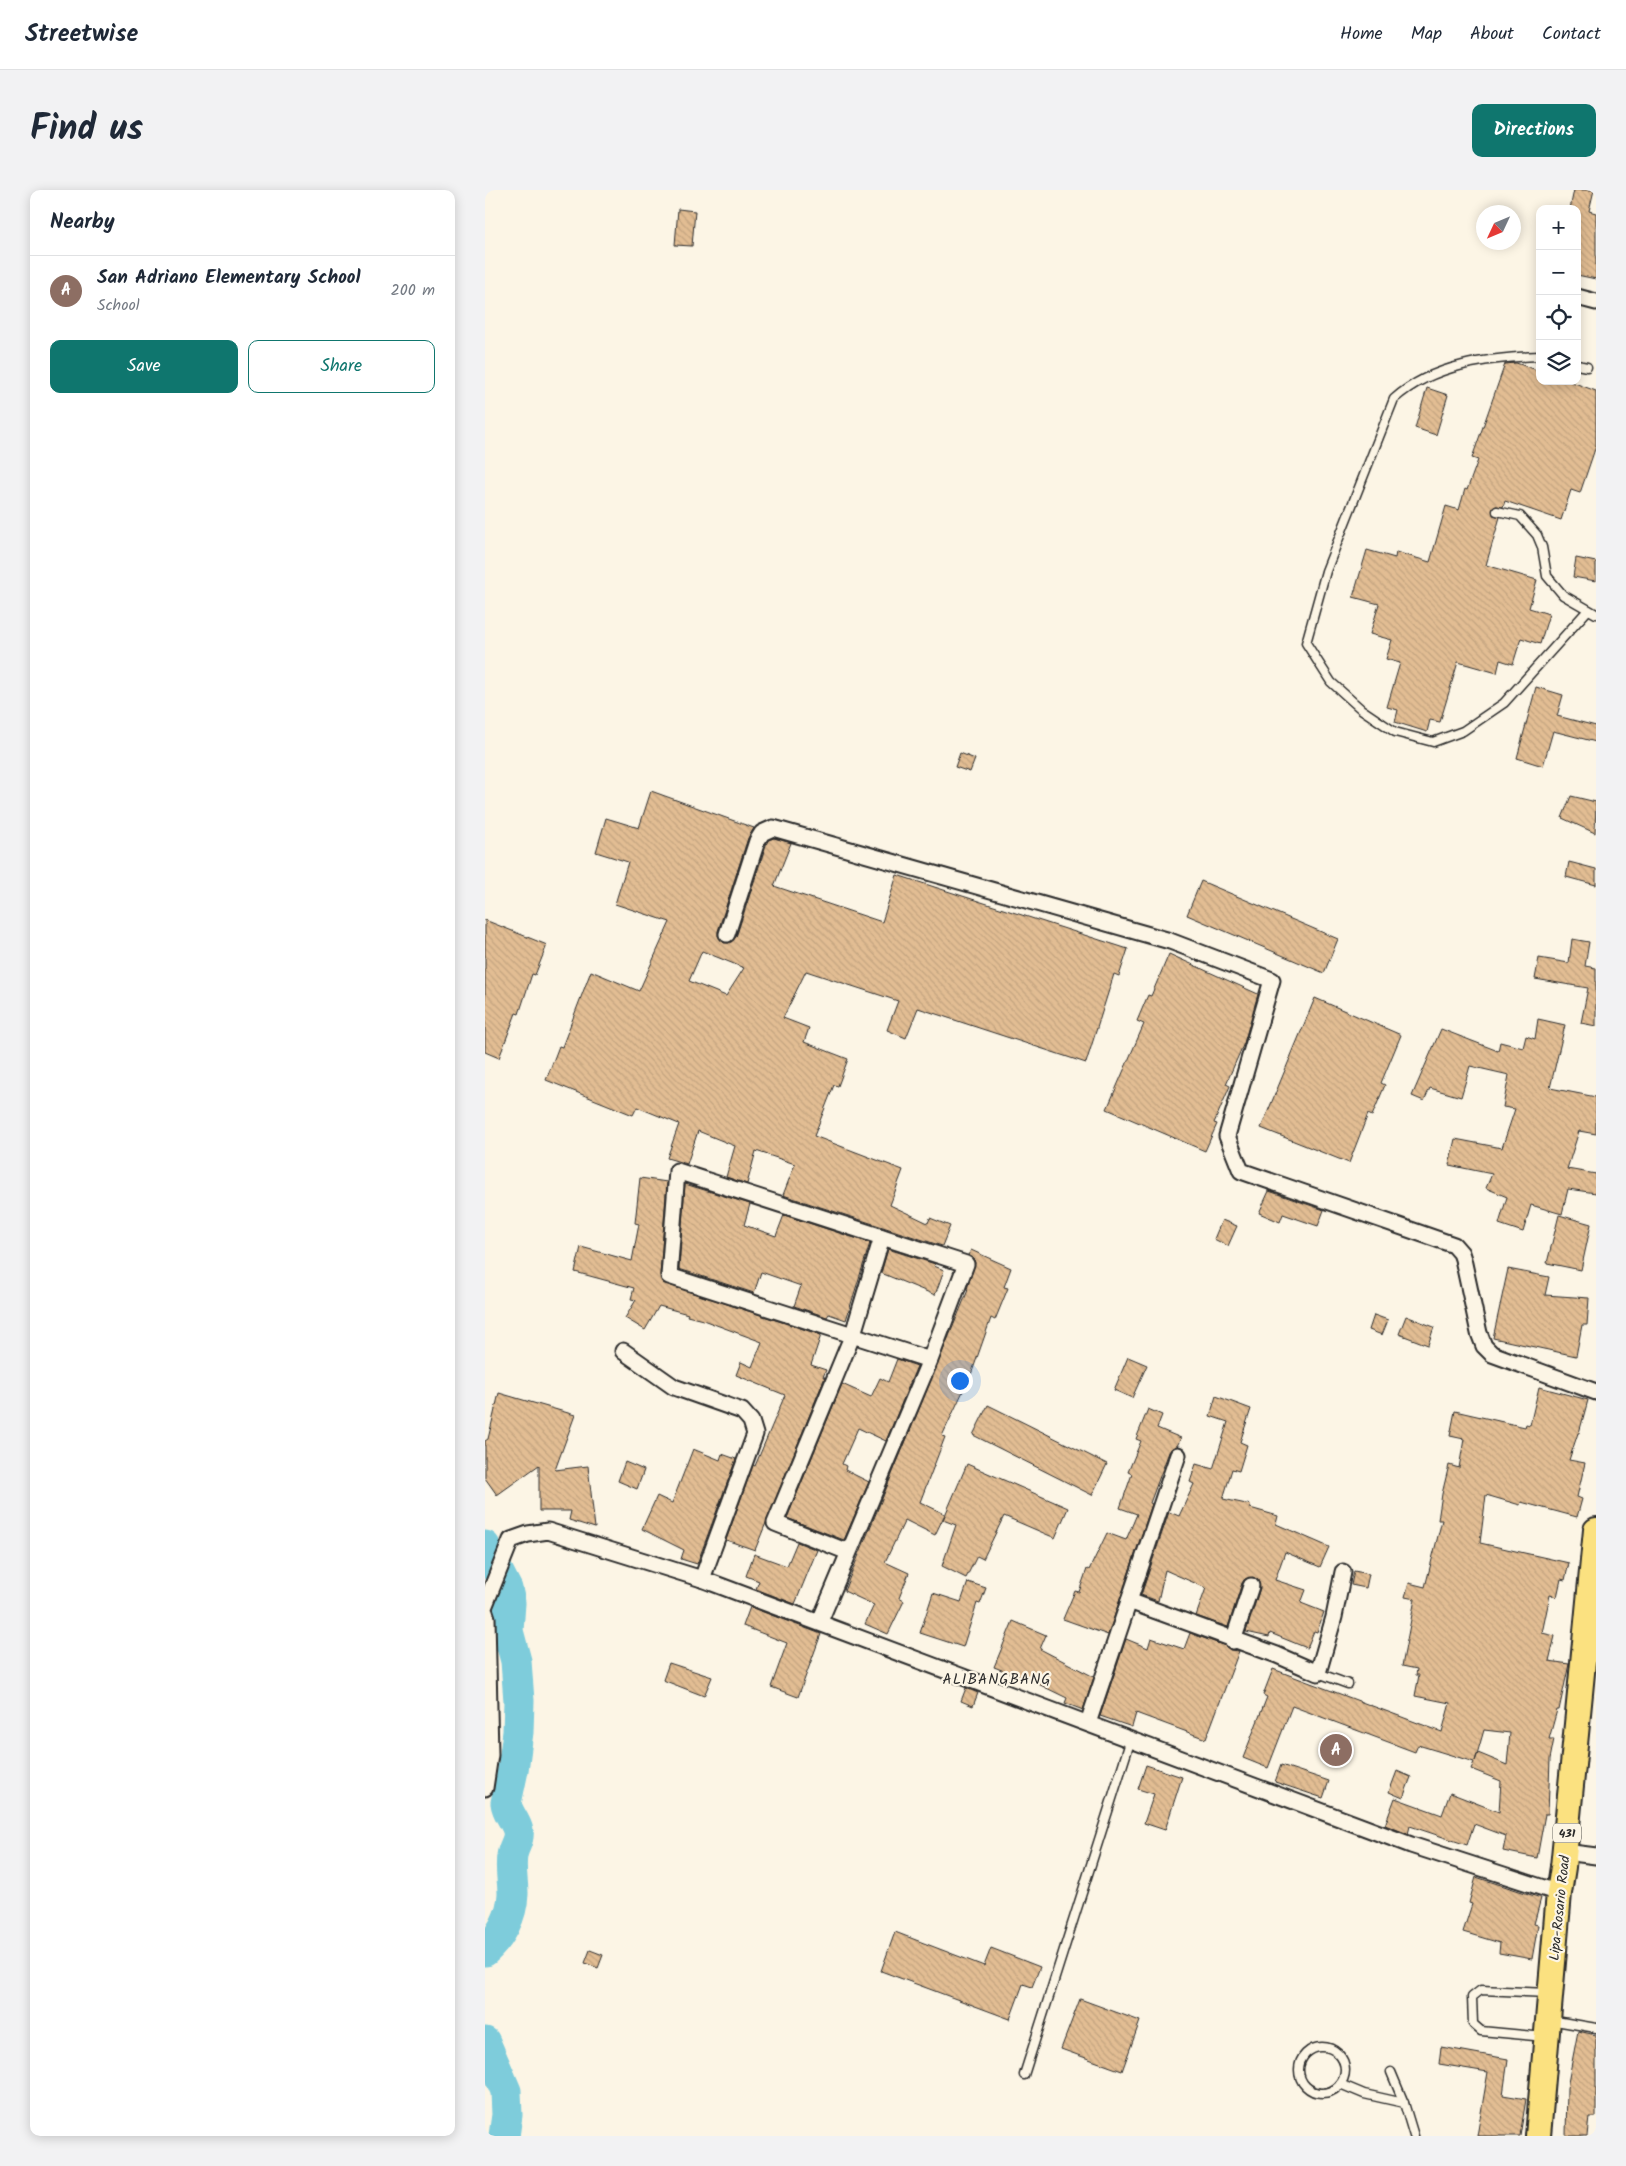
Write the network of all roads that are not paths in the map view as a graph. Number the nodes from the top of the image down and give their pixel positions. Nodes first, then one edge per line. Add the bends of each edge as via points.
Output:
1 (1581, 298) edge
2 (1596, 302) edge
3 (1536, 356) edge
4 (1581, 366) edge
5 (1587, 367) dead end
6 (1497, 511) dead end
7 (1588, 610) junction
8 (1596, 614) edge
9 (727, 934) dead end
10 (883, 1237) junction
11 (853, 1334) junction
12 (623, 1351) dead end
13 (930, 1360) junction
14 (1596, 1392) edge
15 (1178, 1455) dead end
16 (1596, 1539) edge
17 (848, 1552) junction
18 (1343, 1572) dead end
19 (702, 1579) junction
20 (1251, 1586) dead end
21 (1129, 1601) junction
22 (485, 1606) edge
23 (485, 1612) edge
24 (820, 1622) junction
25 (1233, 1641) junction
26 (1318, 1673) junction
27 (1348, 1684) dead end
28 (1088, 1723) junction
29 (1131, 1739) junction
30 (485, 1788) edge
31 (1565, 1852) junction
32 (1596, 1856) edge
33 (1559, 1893) junction
34 (1550, 1993) junction
35 (1547, 2028) junction
36 (1596, 2028) edge
37 (1391, 2072) dead end
38 (1024, 2075) dead end
39 (1340, 2084) junction
40 (1404, 2103) junction
41 (1415, 2136) edge
42 (1538, 2136) edge

1 - 2 street
3 - 7 lane via 1476,362 1447,369 1410,385 1394,399 1326,571 1306,644 1331,682 1361,710 1395,732 1433,742 1463,731 1504,703
4 - 5 lane
6 - 7 lane via 1520,516 1537,535 1547,576 1563,595
7 - 8 lane
9 - 14 street via 757,841 773,828 1169,940 1272,980 1227,1136 1241,1171 1454,1245 1461,1253 1484,1346 1492,1354
10 - 11 street
10 - 11 street via 677,1171 669,1276
10 - 13 street via 966,1264
11 - 13 street
11 - 17 street via 775,1523
12 - 19 street via 674,1387 742,1411 751,1421 755,1434
13 - 17 street
15 - 21 street
16 - 31 main road, Lipa-Rosario Road / 431
17 - 24 street
18 - 26 street
19 - 22 street via 548,1531 511,1540
19 - 24 street
20 - 25 street
21 - 25 street
21 - 28 street
23 - 30 street via 490,1754
24 - 28 street
25 - 26 street
26 - 27 lane
28 - 29 street
29 - 33 street via 1411,1845
29 - 38 lane
31 - 32 street
31 - 33 main road, Lipa-Rosario Road / 431
33 - 34 main road, Lipa-Rosario Road / 431
34 - 35 main road, Lipa-Rosario Road / 431
34 - 35 lane via 1481,1990 1472,1997 1473,2024 1481,2031
35 - 36 lane
35 - 42 main road, Lipa-Rosario Road / 431
37 - 40 lane
39 - 39 lane via 1335,2090 1312,2091 1301,2080 1299,2064 1303,2057 1314,2048 1335,2051 1344,2063
39 - 40 lane via 1364,2094
40 - 41 lane

